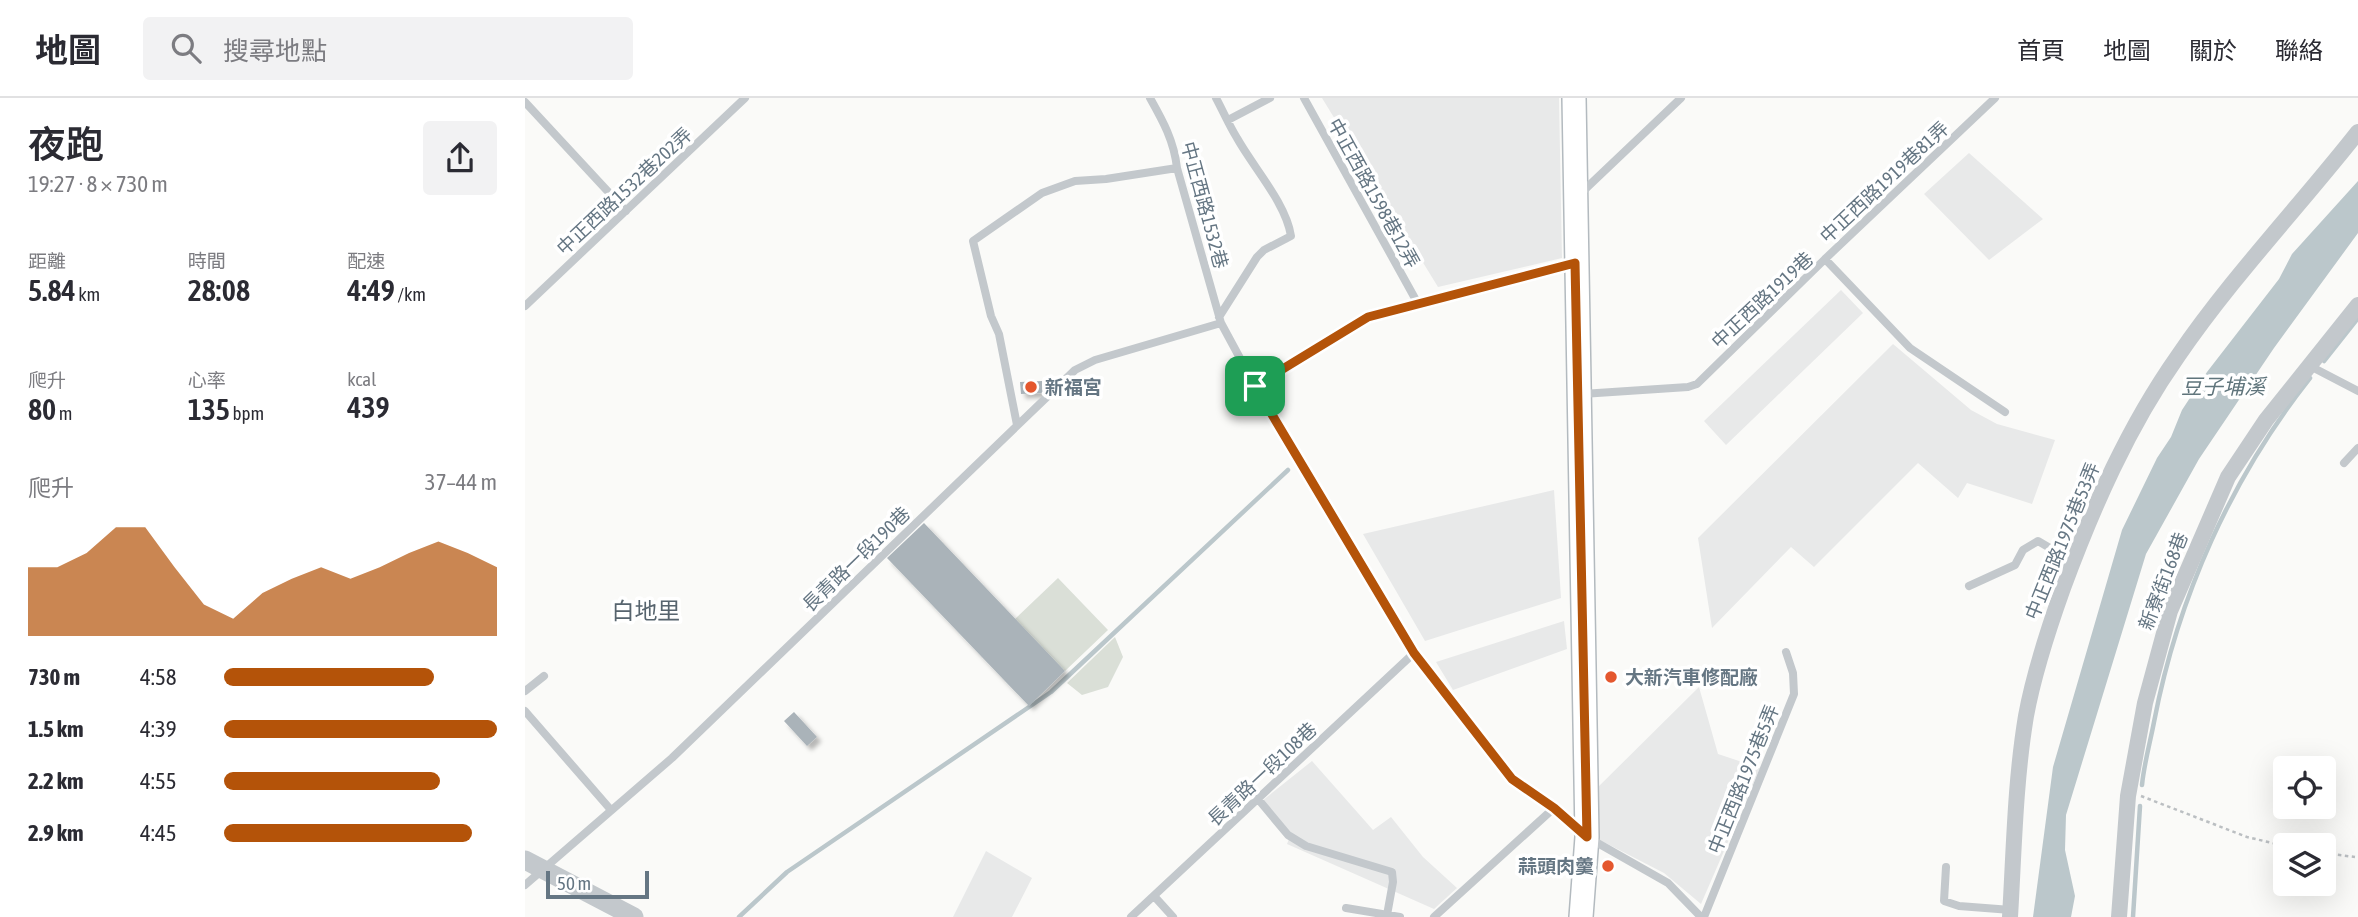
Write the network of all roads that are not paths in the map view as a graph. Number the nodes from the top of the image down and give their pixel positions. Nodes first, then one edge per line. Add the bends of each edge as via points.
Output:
1 (745, 98) edge
2 (1150, 98) edge
3 (1216, 98) edge
4 (1270, 98) edge
5 (1304, 98) edge
6 (1574, 98) edge
7 (1681, 98) edge
8 (1996, 98) edge
9 (525, 102) edge
10 (1228, 120) junction
11 (2358, 132) edge
12 (1177, 168) junction
13 (1576, 198) junction
14 (626, 211) junction
15 (1825, 259) junction
16 (1575, 263) junction
17 (1417, 302) junction
18 (2358, 305) edge
19 (525, 306) edge
20 (1220, 320) junction
21 (2310, 366) junction
22 (1255, 386) junction
23 (2358, 391) edge
24 (1578, 394) junction
25 (2005, 412) dead end
26 (1017, 425) junction
27 (2358, 449) edge
28 (2344, 463) dead end
29 (2072, 565) junction
30 (1969, 586) dead end
31 (1786, 652) dead end
32 (1414, 653) junction
33 (544, 676) dead end
34 (525, 691) edge
35 (525, 710) edge
36 (1258, 799) junction
37 (1554, 808) junction
38 (611, 810) junction
39 (1587, 837) junction
40 (533, 864) edge
41 (1946, 867) dead end
42 (525, 885) edge
43 (1154, 896) junction
44 (1346, 908) dead end
45 (2010, 914) edge
46 (1387, 915) junction
47 (634, 917) edge
48 (1132, 917) edge
49 (1173, 917) edge
50 (1400, 917) edge
51 (1434, 917) edge
52 (1581, 917) edge
53 (1702, 917) edge
54 (2119, 917) edge

1 - 14 lane, 中正西路1532巷202弄
2 - 12 lane, 中正西路1532巷 via 1175,148
3 - 10 lane
4 - 10 lane
5 - 17 lane, 中正西路1598巷12弄
6 - 13 main road
7 - 13 lane
8 - 15 lane, 中正西路1919巷81弄
9 - 14 lane
10 - 20 lane via 1265,180 1291,236 1257,257
11 - 29 street, 中正西路1975巷53弄 via 2178,356 2104,486
12 - 20 lane, 中正西路1532巷
12 - 26 lane via 1075,181 1042,193 972,241 999,334
13 - 16 main road
14 - 19 lane, 中正西路1532巷202弄
15 - 24 lane, 中正西路1919巷 via 1697,384
15 - 25 lane, 中正西路1919巷 via 1910,348
16 - 17 lane
16 - 24 main road
17 - 22 lane via 1368,317
18 - 21 street, 新寮街168巷
20 - 22 lane, 中正西路1532巷
20 - 26 lane, 長青路一段190巷 via 1075,370
21 - 23 lane
21 - 54 street, 新寮街168巷 via 2228,477 2170,611 2145,703 2129,790
22 - 32 lane, 中正西路1532巷
24 - 39 main road
26 - 38 lane, 長青路一段190巷 via 672,758
27 - 28 lane
29 - 30 lane via 2038,541 2023,550 2015,565
29 - 45 street, 中正西路1975巷53弄 via 2045,639 2027,715
31 - 53 lane, 中正西路1975巷5弄 via 1794,694
32 - 36 lane, 長青路一段108巷
32 - 37 lane, 中正西路1532巷 via 1512,779
33 - 34 lane
35 - 38 lane
36 - 43 lane, 長青路一段108巷
36 - 46 lane via 1288,835 1306,846 1392,872
37 - 39 lane, 中正西路1532巷
37 - 51 lane
38 - 40 lane, 長青路一段190巷
39 - 52 main road
39 - 53 lane, 中正西路1532巷 via 1668,883
40 - 42 lane, 長青路一段190巷
40 - 47 street via 608,908
41 - 45 lane via 1944,901
43 - 48 lane, 長青路一段108巷
43 - 49 lane
44 - 46 lane
46 - 50 lane

